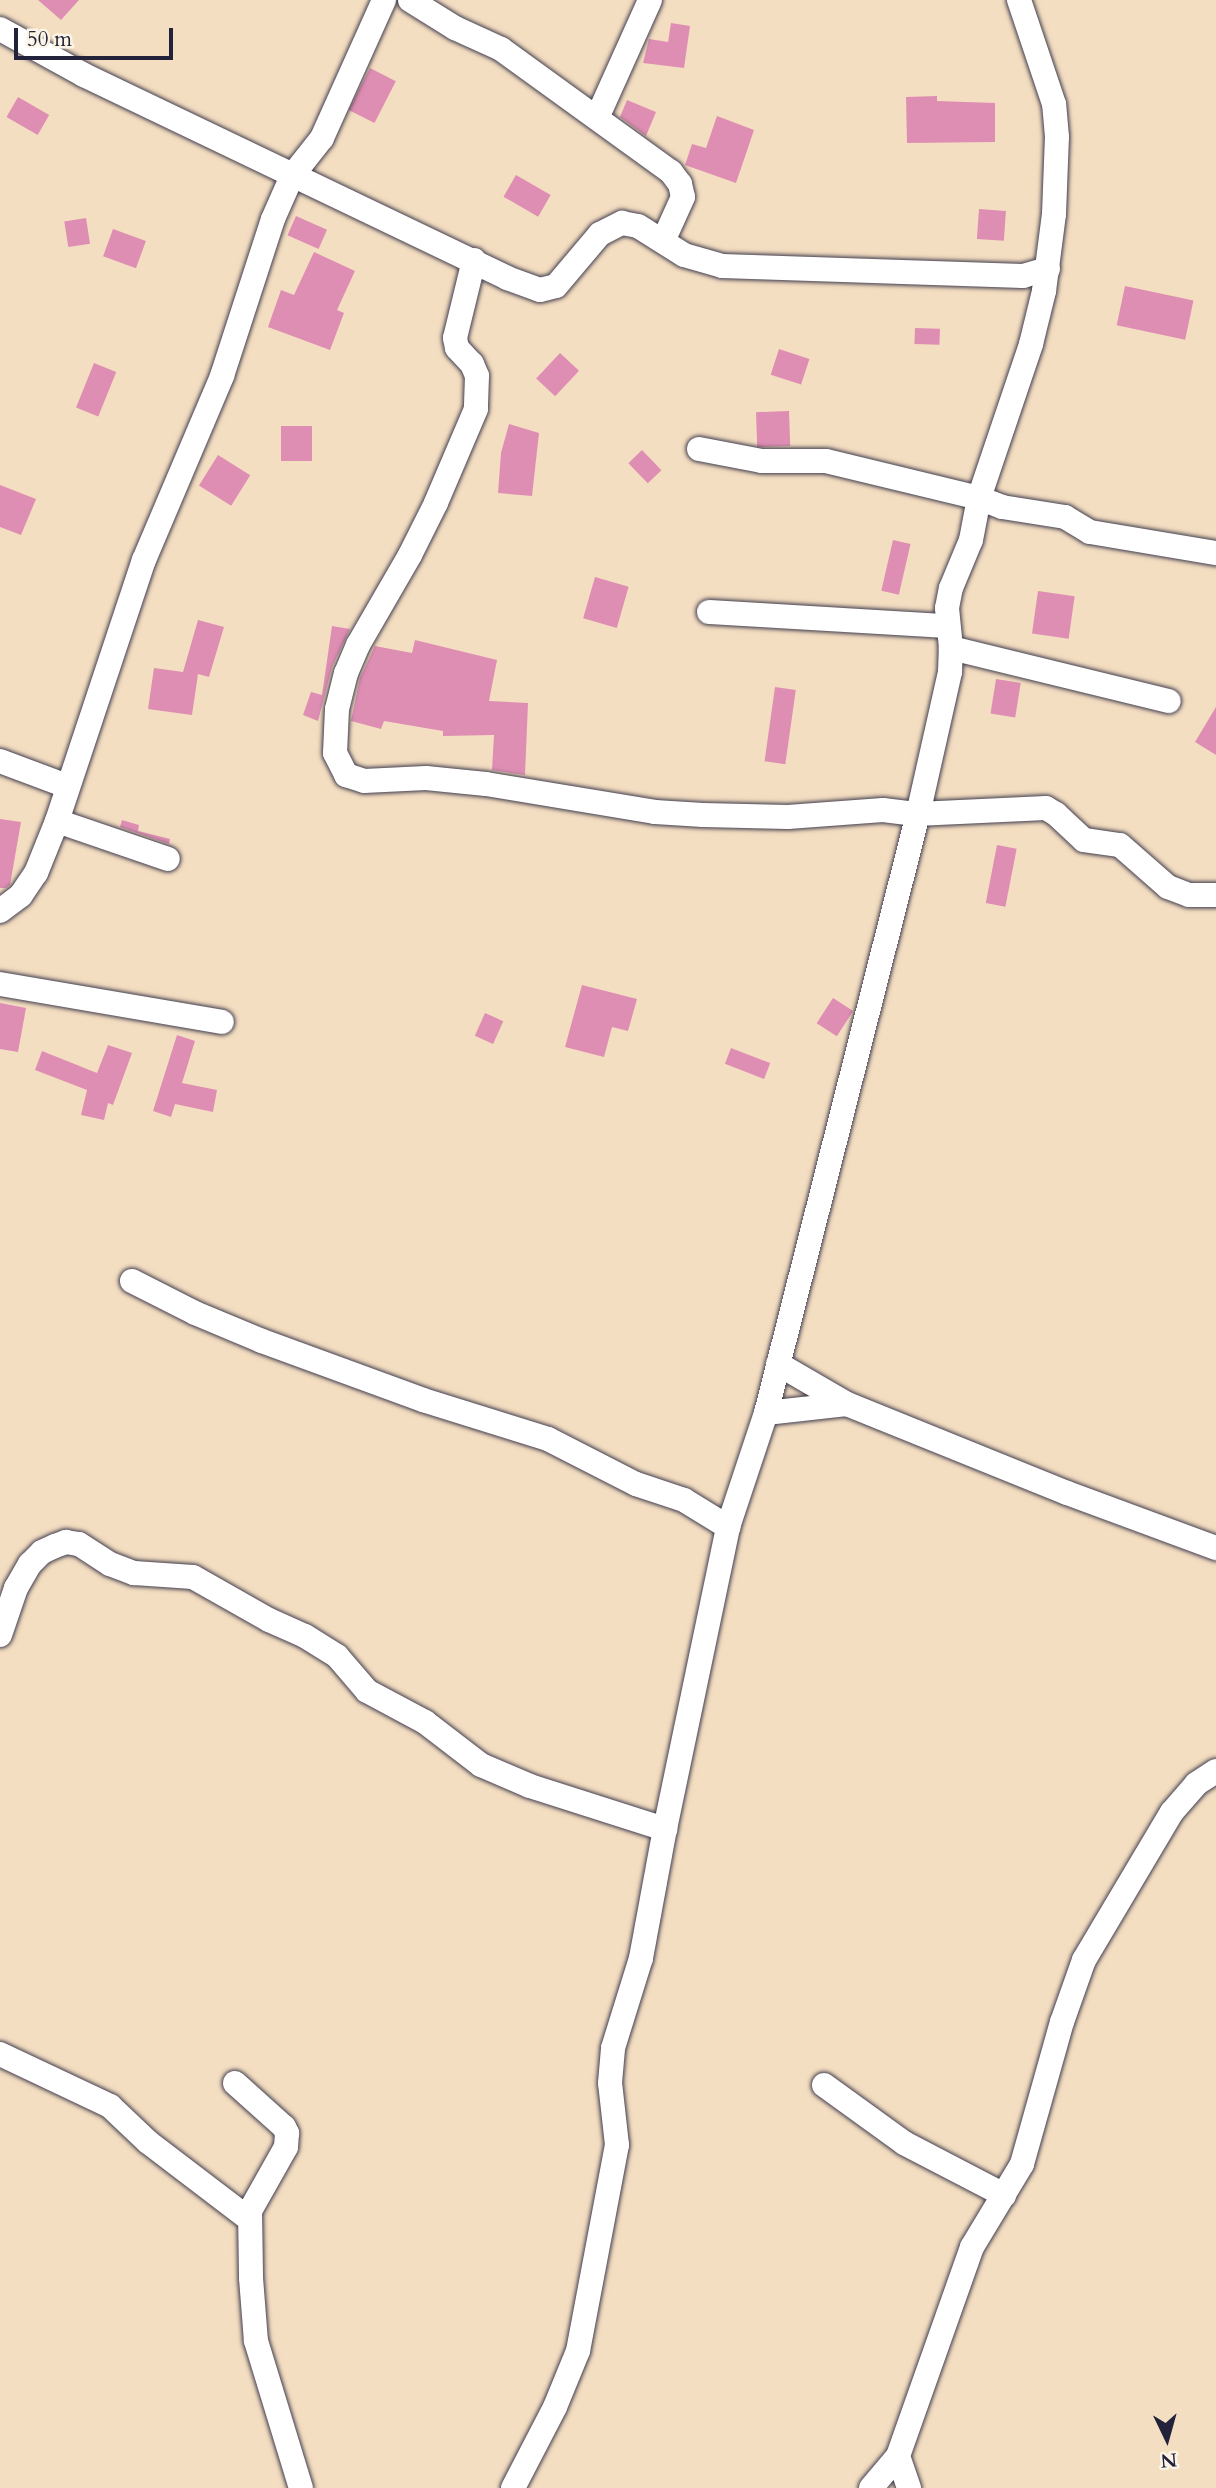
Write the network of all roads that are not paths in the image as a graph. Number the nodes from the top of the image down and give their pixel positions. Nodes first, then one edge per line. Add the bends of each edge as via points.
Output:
1 (384, 0) edge
2 (410, 0) edge
3 (650, 0) edge
4 (1019, 0) edge
5 (0, 29) edge
6 (597, 118) junction
7 (292, 176) junction
8 (663, 241) junction
9 (474, 260) junction
10 (1046, 280) junction
11 (699, 449) dead end
12 (979, 498) junction
13 (1216, 553) edge
14 (709, 612) dead end
15 (950, 637) junction
16 (1168, 701) dead end
17 (0, 761) edge
18 (67, 786) junction
19 (918, 814) junction
20 (57, 821) junction
21 (168, 859) dead end
22 (1216, 895) edge
23 (0, 911) edge
24 (0, 984) edge
25 (222, 1022) dead end
26 (132, 1281) dead end
27 (778, 1364) junction
28 (847, 1404) junction
29 (766, 1413) junction
30 (728, 1527) junction
31 (1216, 1548) edge
32 (0, 1636) edge
33 (1216, 1771) edge
34 (665, 1829) junction
35 (0, 2054) edge
36 (234, 2083) dead end
37 (824, 2085) dead end
38 (1004, 2195) junction
39 (249, 2219) junction
40 (898, 2456) junction
41 (301, 2488) edge
42 (513, 2488) edge
43 (871, 2488) edge
44 (909, 2488) edge

1 - 7 street via 322,138
2 - 6 street via 455,28 501,48
3 - 6 street
4 - 10 street via 1054,104 1055,177
5 - 7 street
6 - 8 street via 671,172 680,184 683,197
7 - 9 street
7 - 18 street via 272,219 222,376 144,560
8 - 9 street via 630,223 614,225 548,290 531,288
8 - 10 street via 684,256 722,266
9 - 19 street via 455,338 477,376 476,409 410,555 346,673 337,709 335,753 342,771 364,781 462,781 655,812 755,817 883,810
10 - 12 street via 1031,344
11 - 12 street via 762,461 826,461
12 - 13 street via 1002,507 1065,517 1090,532
12 - 15 street via 971,540 947,608
14 - 15 street
15 - 16 street
15 - 19 street via 950,672
17 - 18 street
18 - 20 street
19 - 22 street via 1045,808 1084,840 1120,845 1168,887 1189,895
19 - 27 street
20 - 21 street
20 - 23 street via 36,873 21,895
24 - 25 street
26 - 30 street via 262,1341 423,1400 548,1439 636,1484 684,1500
27 - 28 street
27 - 29 street
28 - 29 street
28 - 31 street
29 - 30 street
30 - 34 street
32 - 34 street via 16,1588 30,1564 42,1552 66,1542 79,1544 134,1573 194,1577 337,1656 367,1691 425,1723 481,1765 530,1786
33 - 38 street via 1196,1784 1172,1812 1084,1960 1022,2164
34 - 42 street via 641,1958 613,2048 610,2083 617,2146 584,2327 570,2375
35 - 39 street via 110,2106 148,2142
36 - 39 street via 287,2133 286,2147 253,2203
37 - 38 street via 904,2143
38 - 40 street via 972,2247
39 - 41 street via 256,2341
40 - 43 street
40 - 44 street

